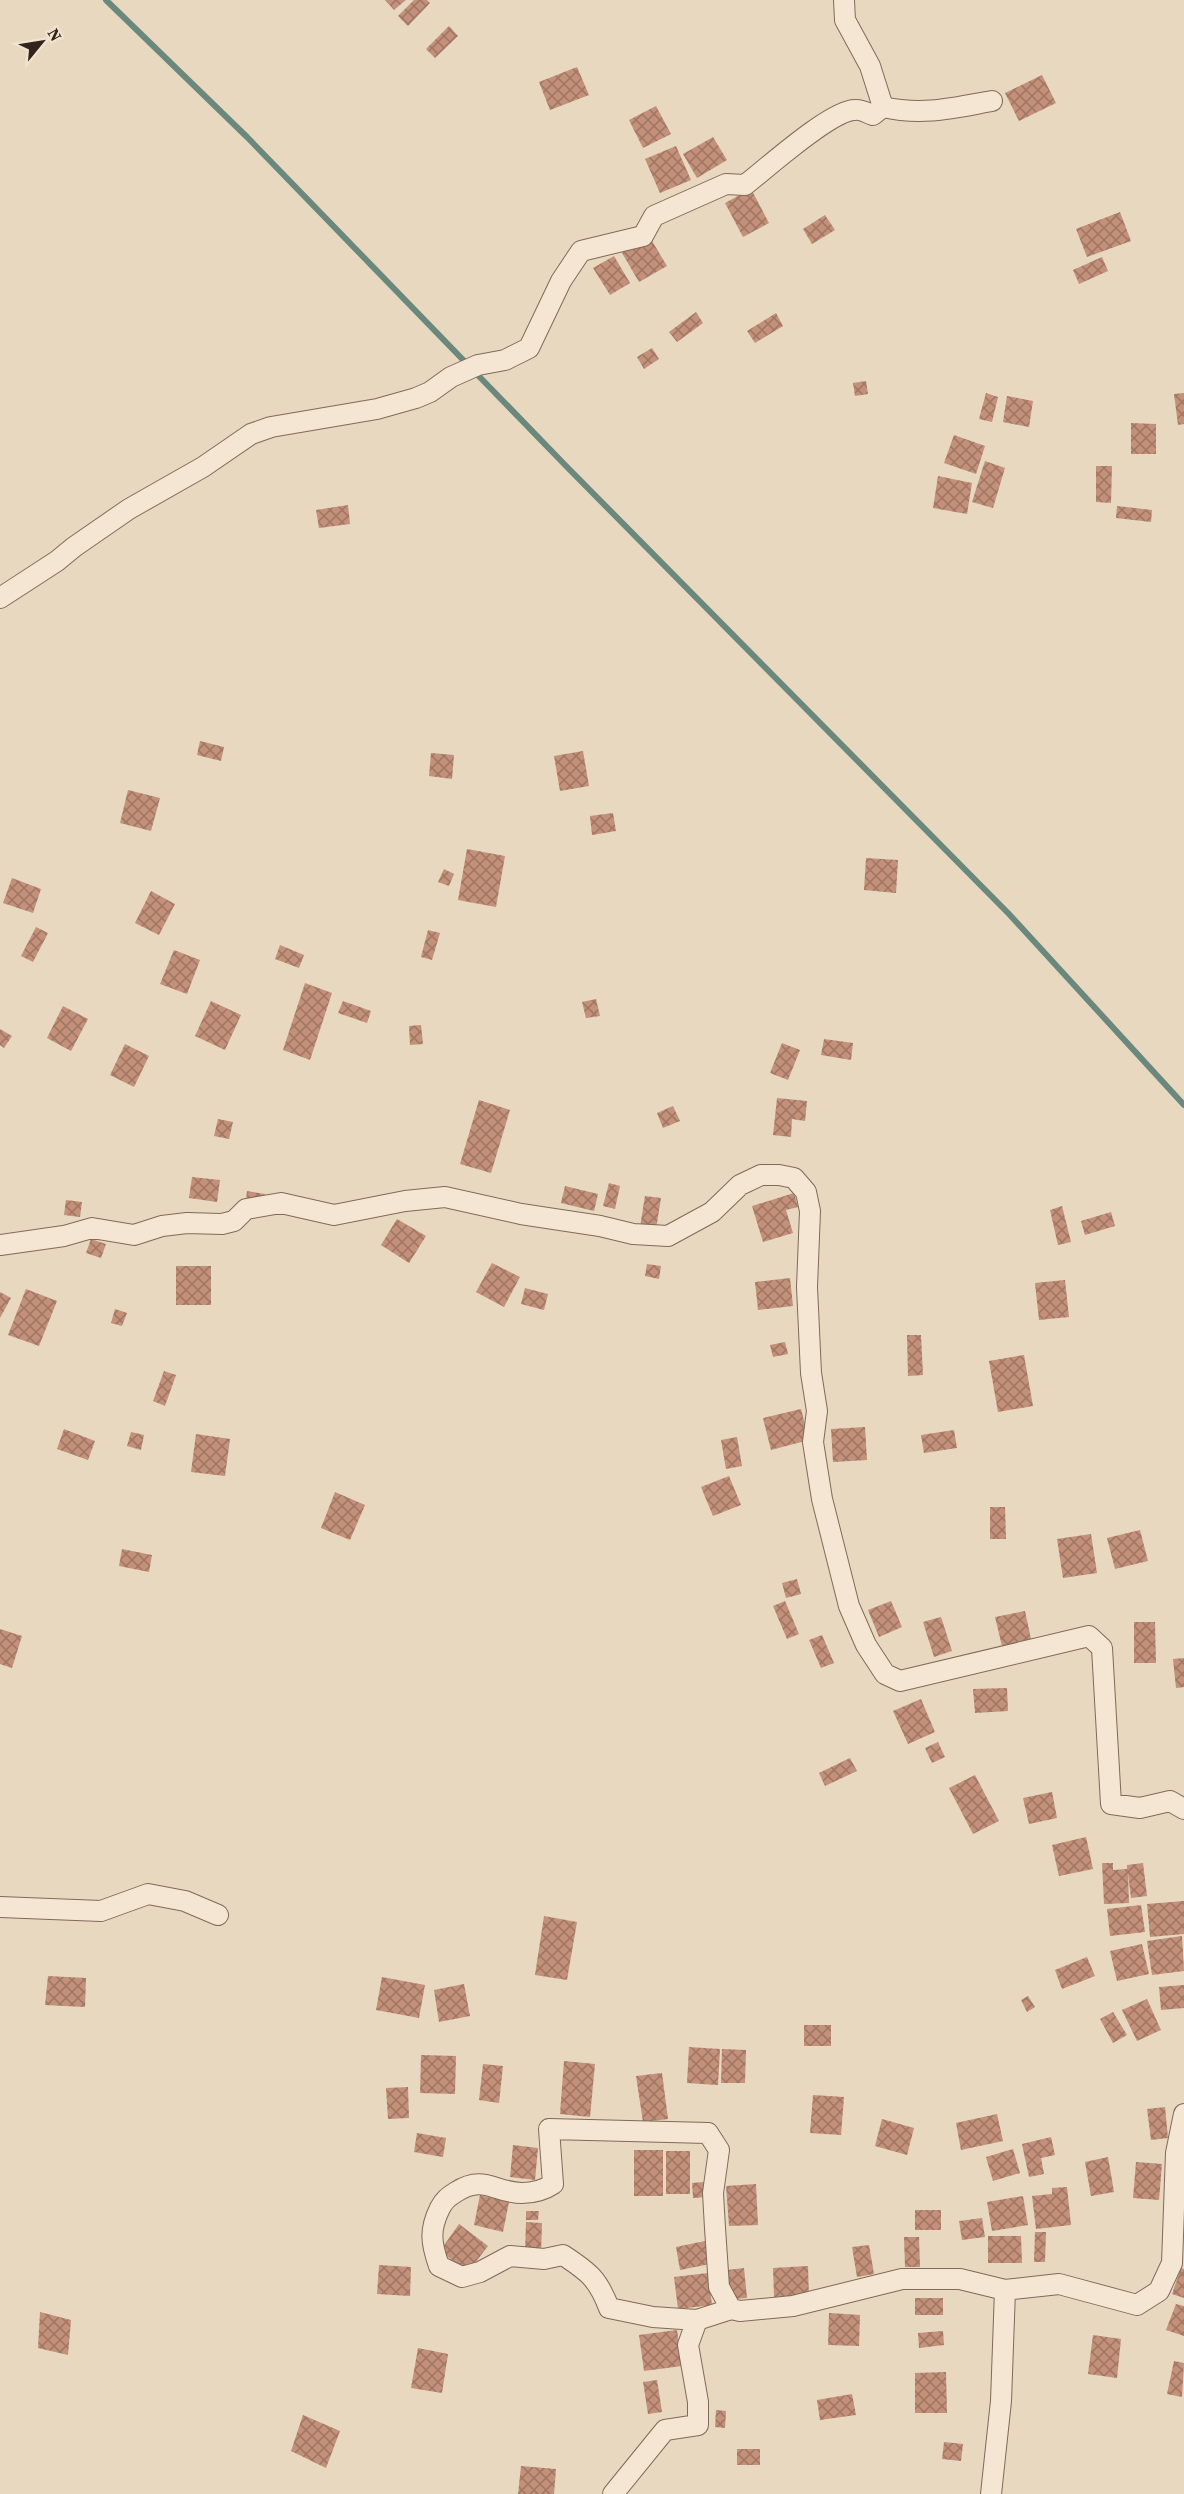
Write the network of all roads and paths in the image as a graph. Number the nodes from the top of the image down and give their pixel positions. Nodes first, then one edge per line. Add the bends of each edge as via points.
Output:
1 (844, 0) edge
2 (993, 101) dead end
3 (883, 107) junction
4 (0, 598) edge
5 (0, 1245) edge
6 (1184, 1809) edge
7 (0, 1907) edge
8 (218, 1915) dead end
9 (1184, 2114) edge
10 (1005, 2290) junction
11 (731, 2309) junction
12 (697, 2320) junction
13 (613, 2494) edge
14 (991, 2494) edge

1 - 3 street via 845,20 870,66
2 - 3 street via 922,112
3 - 4 street via 873,115 857,109 847,111 811,131 745,185 726,184 654,216 643,236 581,251 561,281 529,348 505,360 469,369 416,398 251,434 129,509
5 - 6 street via 92,1228 134,1235 162,1226 222,1224 234,1221 246,1209 281,1203 334,1215 445,1197 633,1234 668,1236 712,1212 740,1185 760,1175 794,1178 806,1192 810,1211 807,1287 817,1411 813,1442 834,1554 849,1606 866,1645 885,1674 900,1681 1089,1636 1102,1648 1111,1804 1140,1808 1170,1801
7 - 8 street via 101,1911 148,1894 185,1901
9 - 10 street via 1176,2153 1172,2263 1159,2291 1137,2305 1059,2284
10 - 11 street via 960,2279 902,2279 793,2306
10 - 14 street via 1001,2401
11 - 12 street
11 - 12 street via 719,2287 713,2193 719,2150 708,2133 549,2129 553,2184 543,2190 521,2193 489,2185 468,2185 445,2198 434,2221 431,2244 439,2266 462,2277 510,2256 544,2259 563,2255 588,2271 609,2308
12 - 13 street via 688,2346 698,2425 665,2430

